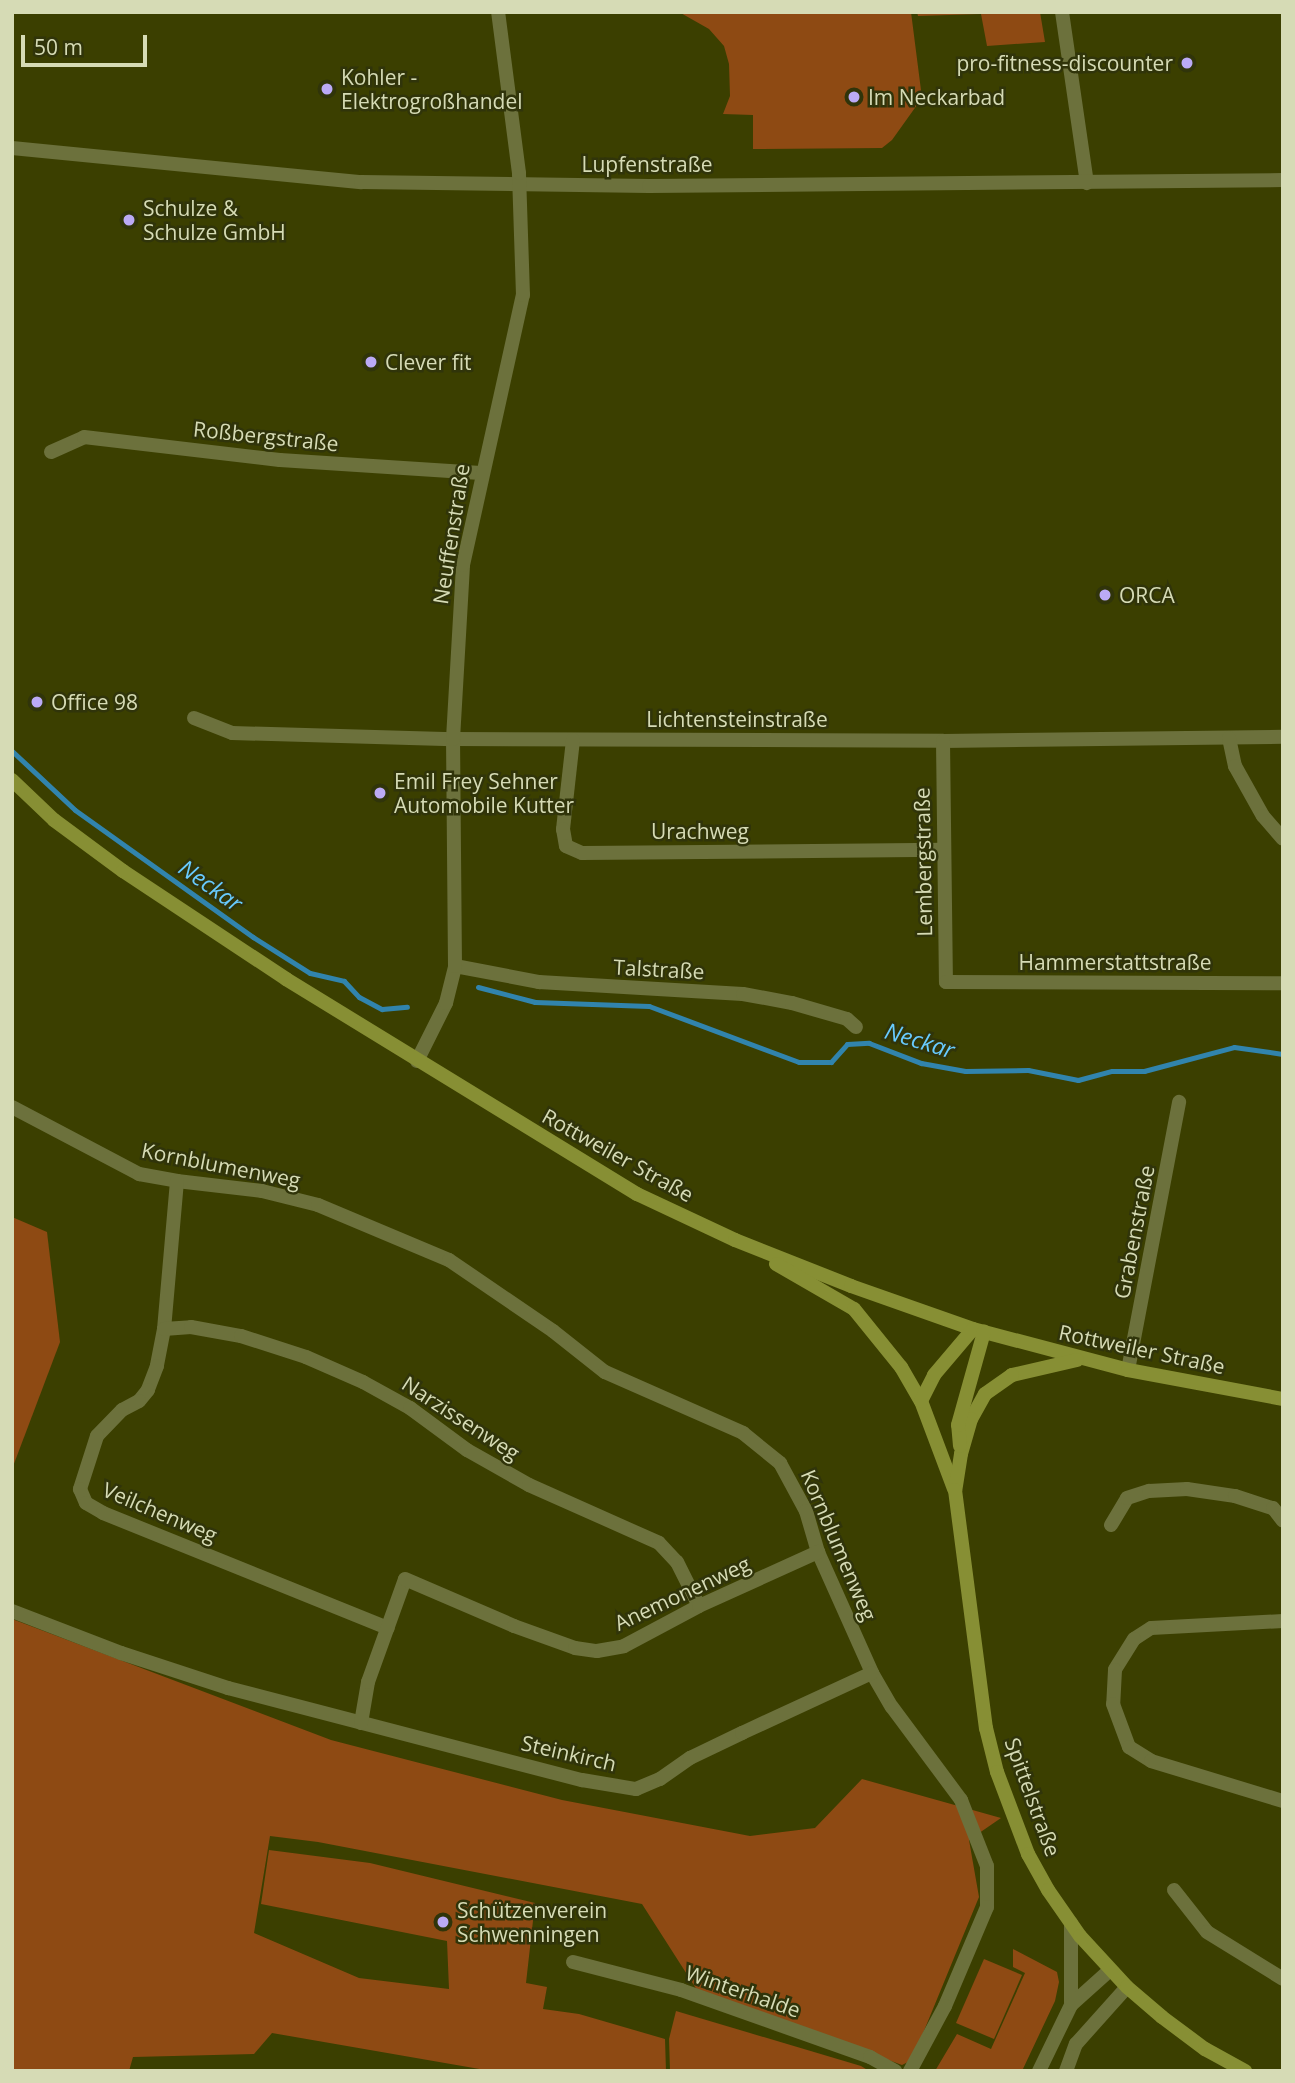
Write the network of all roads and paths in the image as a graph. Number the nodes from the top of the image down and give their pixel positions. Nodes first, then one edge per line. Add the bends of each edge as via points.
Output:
1 (498, 12) edge
2 (1062, 12) edge
3 (12, 148) edge
4 (1283, 180) edge
5 (1087, 183) junction
6 (520, 184) junction
7 (51, 452) dead end
8 (481, 473) junction
9 (194, 718) dead end
10 (1283, 737) edge
11 (1229, 738) junction
12 (453, 739) junction
13 (573, 740) junction
14 (943, 741) junction
15 (12, 780) edge
16 (1283, 839) edge
17 (943, 850) junction
18 (455, 966) junction
19 (946, 982) joint
20 (1283, 983) edge
21 (856, 1027) dead end
22 (416, 1061) junction
23 (1179, 1102) dead end
24 (12, 1107) edge
25 (177, 1181) junction
26 (735, 1240) junction
27 (164, 1329) junction
28 (978, 1331) junction
29 (1081, 1359) junction
30 (1128, 1370) junction
31 (1283, 1399) edge
32 (922, 1401) junction
33 (961, 1454) junction
34 (955, 1490) junction
35 (1283, 1521) edge
36 (1111, 1525) dead end
37 (818, 1552) junction
38 (699, 1606) junction
39 (12, 1611) edge
40 (1283, 1621) edge
41 (388, 1628) junction
42 (872, 1673) junction
43 (360, 1723) junction
44 (1283, 1801) edge
45 (1174, 1890) dead end
46 (1071, 1923) junction
47 (573, 1962) dead end
48 (1110, 1970) junction
49 (1283, 1979) edge
50 (1127, 1987) junction
51 (1071, 2004) junction
52 (895, 2071) edge
53 (910, 2071) edge
54 (1039, 2071) edge
55 (1066, 2071) edge
56 (1245, 2071) edge

1 - 6 street, Neuffenstraße
2 - 5 street
3 - 6 street, Lupfenstraße via 361,182
4 - 5 street, Lupfenstraße
5 - 6 street, Lupfenstraße
6 - 8 street, Neuffenstraße via 523,295
7 - 8 street, Roßbergstraße via 84,437 280,460
8 - 12 street, Neuffenstraße via 463,565
9 - 12 street, Lichtensteinstraße via 232,733
10 - 11 street, Lichtensteinstraße
11 - 14 street, Lichtensteinstraße
11 - 16 street via 1235,766 1263,816
12 - 13 street, Lichtensteinstraße
12 - 18 street, Neuffenstraße
13 - 14 street, Lichtensteinstraße
13 - 17 street, Urachweg via 563,829 566,846 582,853
14 - 17 street, Lembergstraße
15 - 22 main road, Rottweiler Straße via 54,820 122,871
17 - 19 street, Lembergstraße
18 - 21 street, Talstraße via 539,982 743,994 847,1019
18 - 22 street, Neuffenstraße via 446,1003
19 - 20 street, Hammerstattstraße
22 - 26 main road, Rottweiler Straße via 637,1194
23 - 30 street, Grabenstraße
24 - 25 street, Kornblumenweg via 139,1174
25 - 27 street, Veilchenweg
25 - 37 street, Kornblumenweg via 262,1191 318,1205 449,1260 605,1372 743,1433 780,1463 806,1511
26 - 28 main road, Rottweiler Straße
26 - 32 main road, Spittelstraße via 854,1309
27 - 38 street, Narzissenweg via 191,1327 241,1336 363,1382 529,1485 659,1543 677,1562
27 - 41 street, Veilchenweg via 148,1390 97,1436 80,1489 86,1503
28 - 29 main road, Rottweiler Straße
28 - 32 main road via 934,1375
28 - 33 main road, Spittelstraße via 958,1425
29 - 30 main road, Rottweiler Straße
29 - 33 main road, Spittelstraße via 1012,1376 985,1394 971,1419
30 - 31 main road, Rottweiler Straße
32 - 34 main road, Spittelstraße
33 - 34 main road, Spittelstraße
34 - 46 main road, Spittelstraße via 978,1680 995,1761 1028,1854
35 - 36 street via 1273,1508 1235,1496 1187,1489 1149,1491 1127,1498
37 - 38 street, Anemonenweg
37 - 42 street, Kornblumenweg
38 - 41 street, Anemonenweg via 624,1646 597,1651 514,1626 405,1579
39 - 43 street, Steinkirch via 174,1670
40 - 44 street via 1151,1628 1133,1639 1115,1670 1113,1704 1129,1747 1151,1761
41 - 43 street via 368,1682
42 - 43 street, Steinkirch via 742,1732 636,1789 582,1780
42 - 53 street, Kornblumenweg via 961,1800 987,1866 988,1907 945,2006
45 - 49 street via 1208,1932
46 - 48 main road, Spittelstraße
46 - 51 street
47 - 52 street, Winterhalde via 681,1990 870,2057
48 - 50 main road, Spittelstraße
48 - 51 street
50 - 55 street via 1076,2044
50 - 56 main road, Spittelstraße via 1205,2049
51 - 54 street

